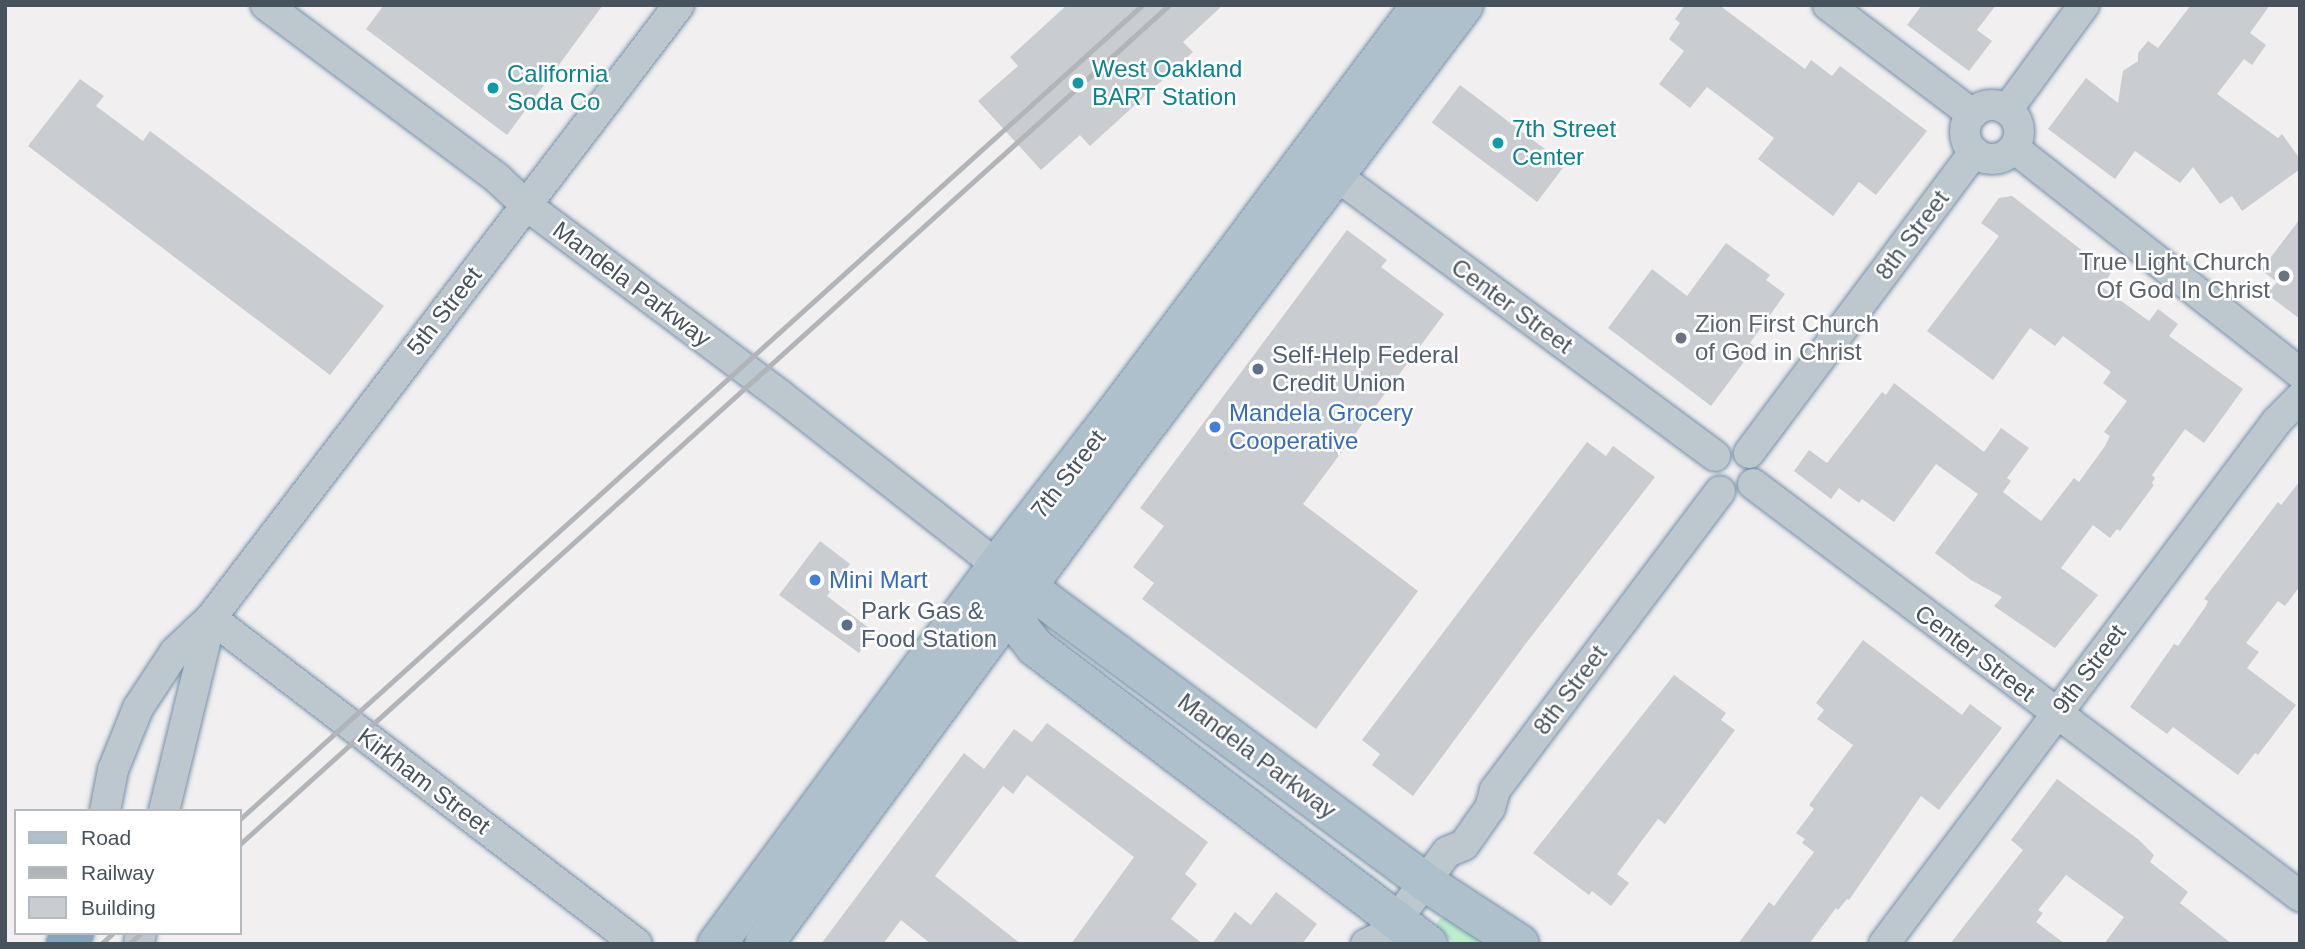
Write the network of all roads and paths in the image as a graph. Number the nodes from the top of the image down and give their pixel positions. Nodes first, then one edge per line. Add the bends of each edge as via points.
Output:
1 (266, 5) edge
2 (679, 5) edge
3 (1421, 5) edge
4 (1464, 5) edge
5 (1828, 5) edge
6 (2084, 5) edge
7 (2007, 110) junction
8 (1972, 114) junction
9 (2014, 148) junction
10 (1974, 152) junction
11 (1322, 166) junction
12 (526, 205) junction
13 (2300, 373) edge
14 (2300, 398) edge
15 (1749, 453) junction
16 (1715, 456) junction
17 (1753, 484) junction
18 (1720, 491) junction
19 (1012, 586) junction
20 (211, 618) junction
21 (2054, 713) junction
22 (105, 809) edge
23 (164, 809) edge
24 (1436, 867) junction
25 (2300, 896) edge
26 (1383, 936) edge
27 (637, 944) edge
28 (717, 944) edge
29 (764, 944) edge
30 (1428, 944) edge
31 (1520, 944) edge
32 (1884, 944) edge

1 - 12 street, Mandela Parkway via 497,178
2 - 12 street, 5th Street
3 - 11 main road, 7th Street
4 - 11 main road, 7th Street
5 - 8 street
6 - 7 street
7 - 8 street via 1993,105
7 - 9 street via 2020,132
8 - 10 street via 1966,138
9 - 10 street via 1999,159
9 - 13 street
10 - 15 street, 8th Street
11 - 16 street, Center Street
11 - 19 main road, 7th Street via 1116,412
12 - 19 street, Mandela Parkway via 780,395
12 - 20 street, 5th Street
14 - 21 street, 9th Street via 2277,421
15 - 16 street via 1735,446
15 - 17 street via 1757,471
16 - 18 street via 1711,478
17 - 18 street via 1734,494
17 - 21 street, Center Street
18 - 24 street, 8th Street via 1495,789 1476,795 1448,835
19 - 24 main road, Mandela Parkway
19 - 26 main road, Mandela Parkway via 1021,629 1035,647
19 - 28 main road, 7th Street
19 - 29 main road, 7th Street
20 - 22 street, 5th Street via 175,652 138,708 113,770
20 - 23 street, 5th Street
20 - 27 street, Kirkham Street
21 - 25 street, Center Street
21 - 32 street, 9th Street
24 - 26 street, 8th Street
24 - 31 main road, Mandela Parkway
26 - 30 main road, Mandela Parkway

